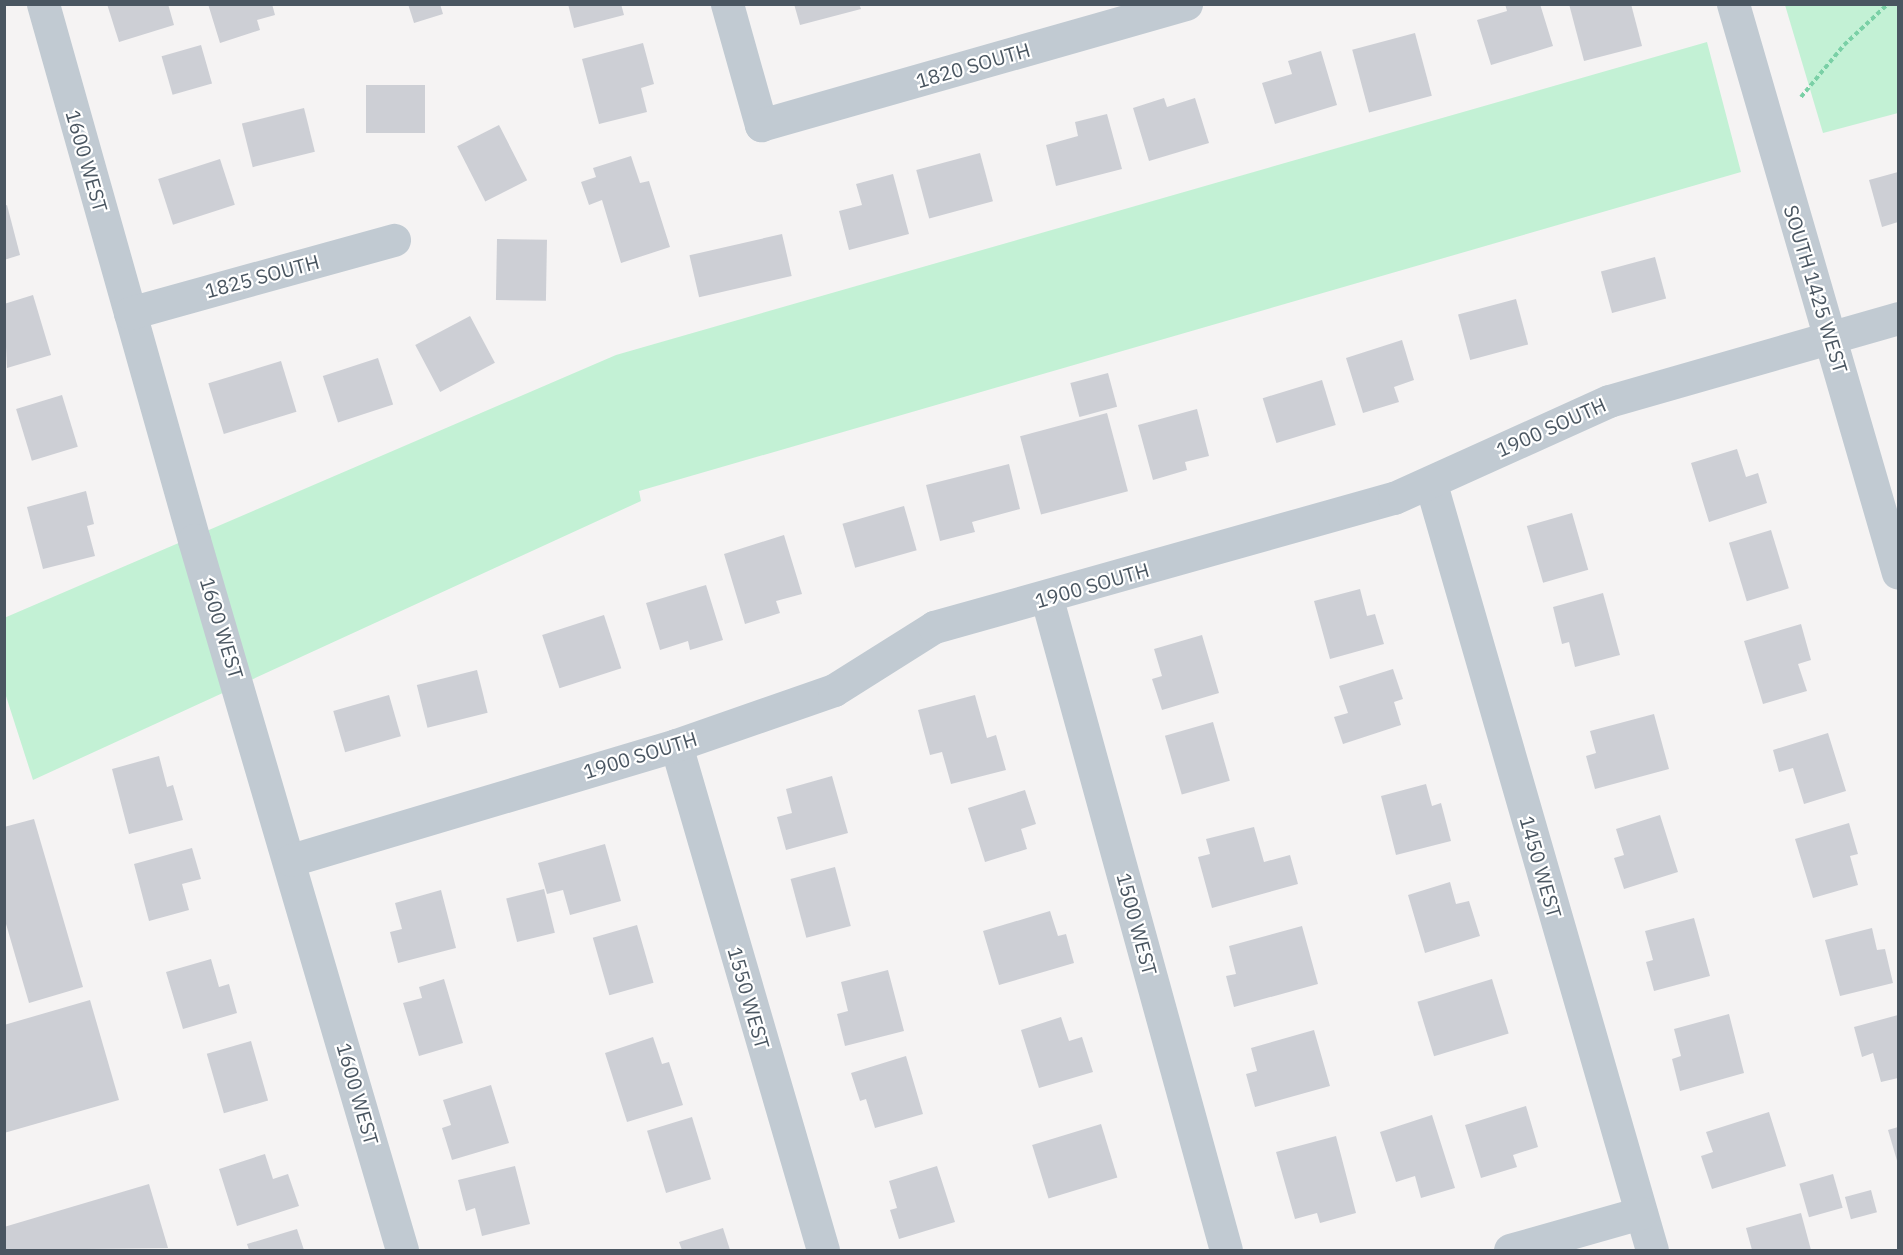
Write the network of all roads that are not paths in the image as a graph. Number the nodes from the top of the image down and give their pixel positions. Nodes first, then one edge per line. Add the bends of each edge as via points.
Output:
1 (43, 4) edge
2 (727, 4) edge
3 (1186, 4) edge
4 (1733, 4) edge
5 (394, 240) dead end
6 (130, 313) junction
7 (1899, 318) edge
8 (1830, 338) junction
9 (1431, 484) junction
10 (1899, 573) edge
11 (1047, 598) junction
12 (676, 745) junction
13 (291, 860) junction
14 (1641, 1213) junction
15 (402, 1251) edge
16 (823, 1251) edge
17 (1226, 1251) edge
18 (1510, 1251) edge
19 (1652, 1251) edge

1 - 6 street, 1600 WEST
2 - 3 street, 1820 SOUTH via 761,125
4 - 8 street, SOUTH 1425 WEST
5 - 6 street, 1825 SOUTH
6 - 13 street, 1600 WEST
7 - 8 street, 1900 SOUTH
8 - 9 street, 1900 SOUTH via 1609,401
8 - 10 street, SOUTH 1425 WEST
9 - 11 street, 1900 SOUTH
9 - 14 street, 1450 WEST
11 - 12 street, 1900 SOUTH via 934,627 834,690
11 - 17 street, 1500 WEST
12 - 13 street, 1900 SOUTH
12 - 16 street, 1550 WEST
13 - 15 street, 1600 WEST
14 - 18 street
14 - 19 street, 1450 WEST

